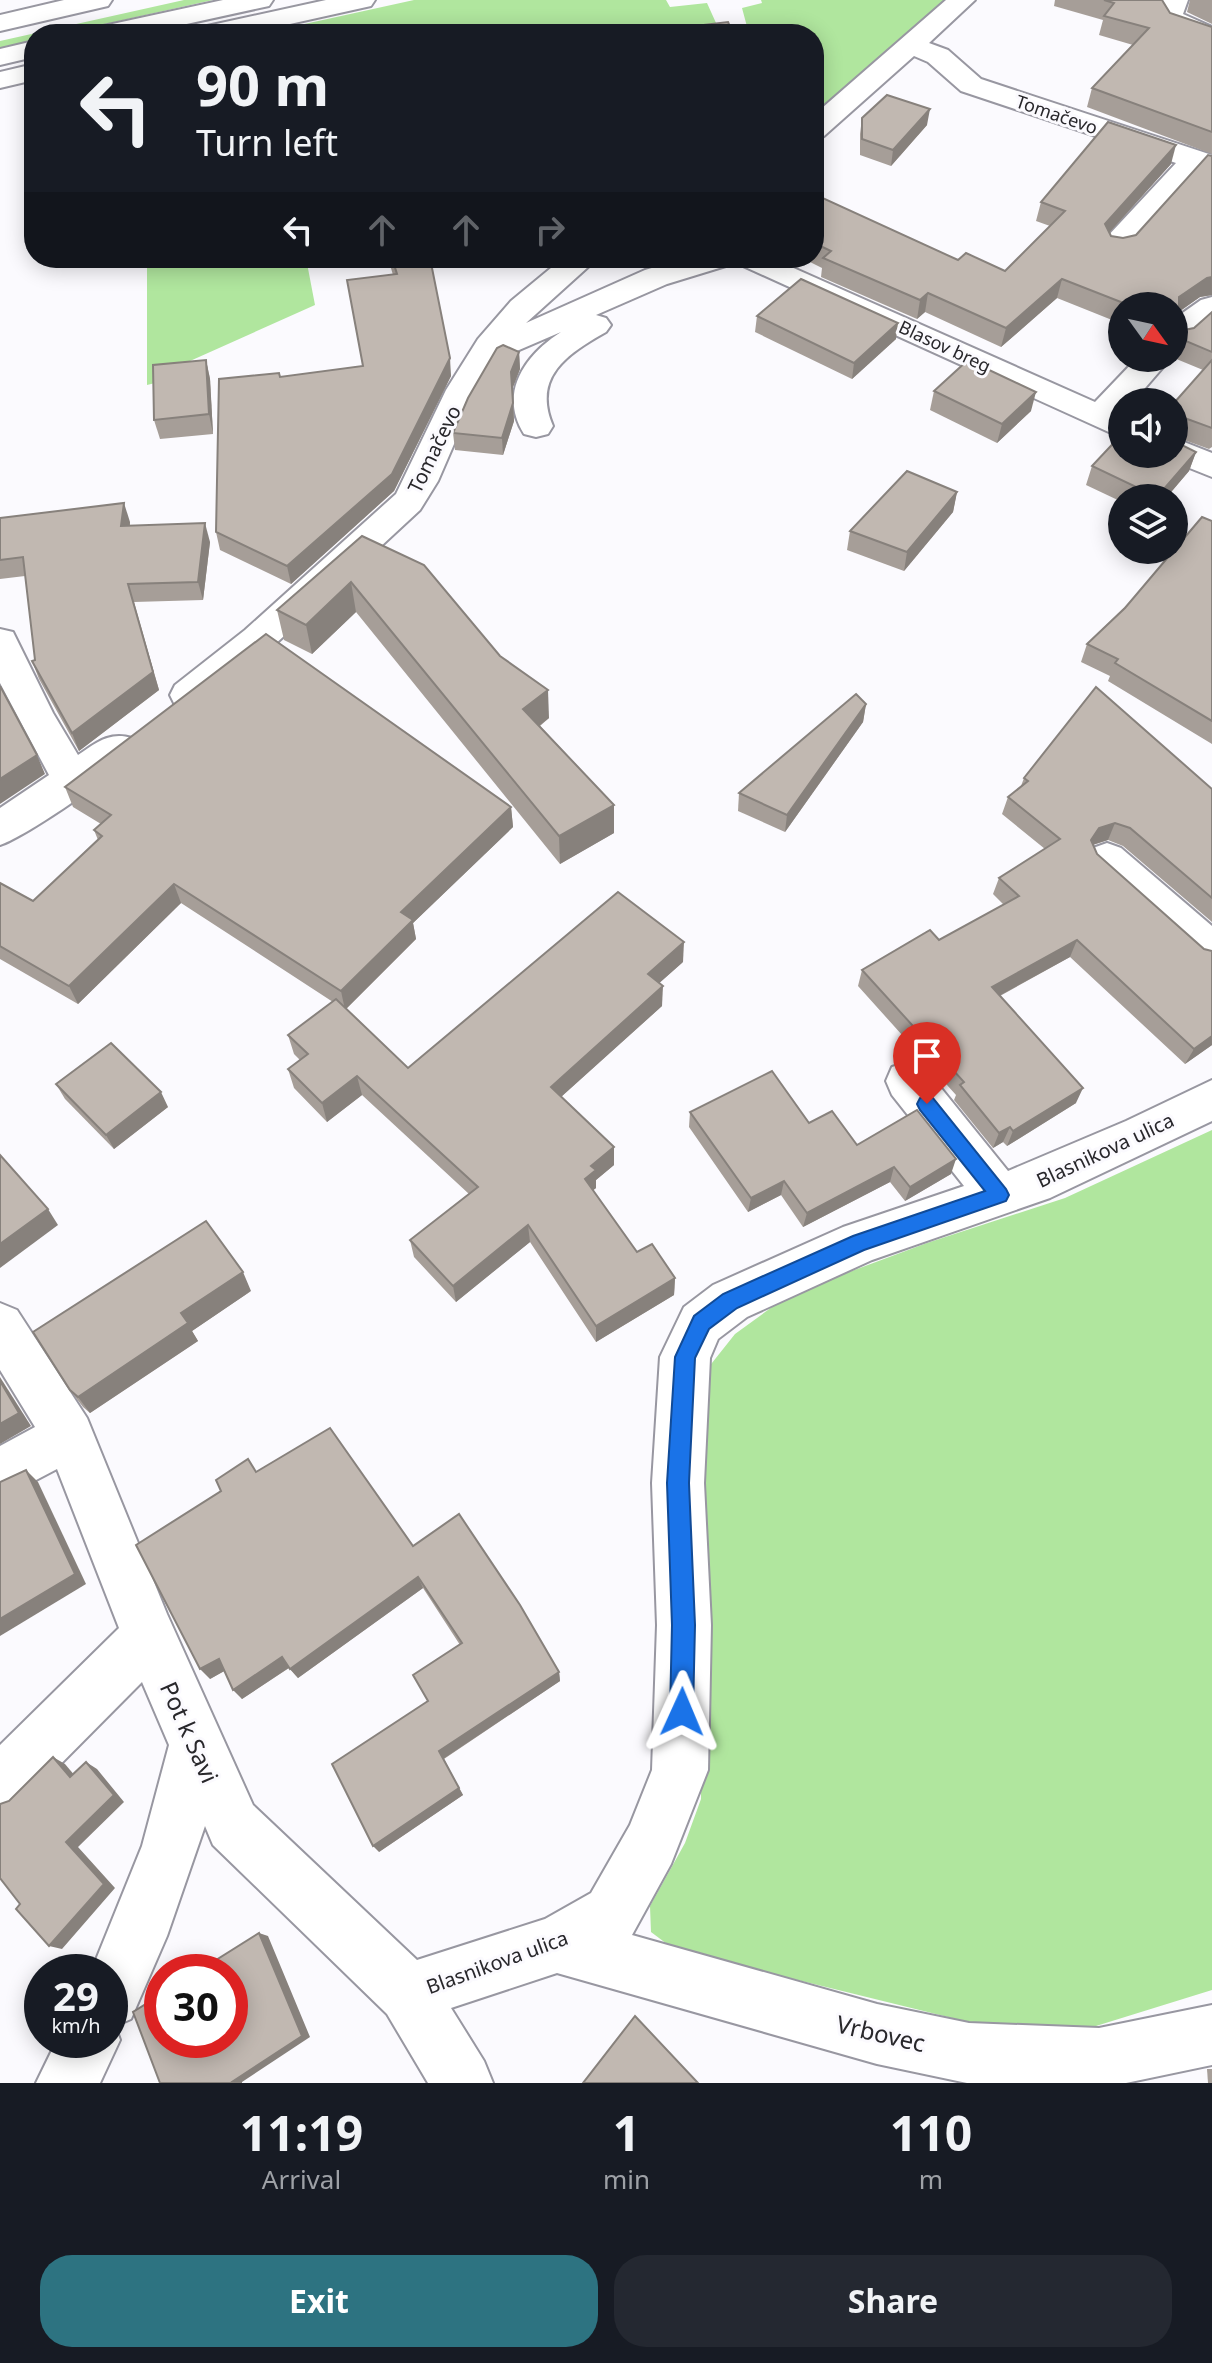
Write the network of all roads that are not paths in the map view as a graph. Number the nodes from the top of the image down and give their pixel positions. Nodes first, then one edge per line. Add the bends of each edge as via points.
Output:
1 (99, 0) edge
2 (260, 0) edge
3 (362, 0) edge
4 (962, 0) edge
5 (1175, 0) edge
6 (0, 23) edge
7 (150, 24) edge
8 (253, 24) edge
9 (1212, 37) edge
10 (912, 46) junction
11 (24, 51) edge
12 (0, 57) edge
13 (24, 74) edge
14 (0, 80) edge
15 (824, 121) edge
16 (1203, 162) edge
17 (1117, 245) edge
18 (570, 268) edge
19 (685, 268) edge
20 (774, 268) edge
21 (618, 294) junction
22 (1212, 307) edge
23 (1188, 323) edge
24 (484, 353) junction
25 (1108, 421) edge
26 (536, 426) dead end
27 (1188, 455) edge
28 (1212, 466) edge
29 (0, 642) edge
30 (73, 781) junction
31 (0, 829) edge
32 (1107, 859) edge
33 (1212, 951) edge
34 (908, 1081) dead end
35 (1212, 1099) edge
36 (999, 1195) junction
37 (0, 1326) edge
38 (69, 1435) junction
39 (0, 1474) edge
40 (149, 1636) junction
41 (196, 1747) junction
42 (0, 1785) edge
43 (557, 1944) junction
44 (128, 1958) edge
45 (408, 1993) junction
46 (1212, 2035) edge
47 (80, 2058) edge
48 (1102, 2071) edge
49 (67, 2083) edge
50 (462, 2083) edge

1 - 6 main road
2 - 7 main road
3 - 8 main road
4 - 10 main road
5 - 9 main road via 1169,14 1176,23
10 - 15 main road
10 - 16 main road, Tomačevo via 938,56 971,85
11 - 12 main road
13 - 14 main road
16 - 17 main road
18 - 24 main road, Tomačevo via 531,297
19 - 21 main road
20 - 25 main road, Blasov breg
21 - 24 main road
21 - 26 main road via 625,309 583,331 532,377 528,413
22 - 23 main road
24 - 30 main road, Tomačevo via 408,502 258,639
27 - 28 main road
29 - 30 main road
30 - 31 main road, Tomačevo
32 - 33 main road
34 - 36 main road
35 - 36 main road, Blasnikova ulica via 1142,1135
36 - 43 main road, Blasnikova ulica via 860,1242 730,1301 701,1323 685,1357 678,1483 684,1625 680,1770 651,1844 612,1914
37 - 38 main road, Pot k Savi
38 - 39 main road
38 - 40 main road, Pot k Savi
40 - 41 main road, Pot k Savi
40 - 42 main road
41 - 44 main road via 171,1846
41 - 45 main road, Pot k Savi via 233,1825
43 - 45 main road, Blasnikova ulica
43 - 48 main road, Vrbovec via 877,2034
45 - 50 main road, Pot k Savi
46 - 48 main road, Vrbovec
47 - 49 main road

